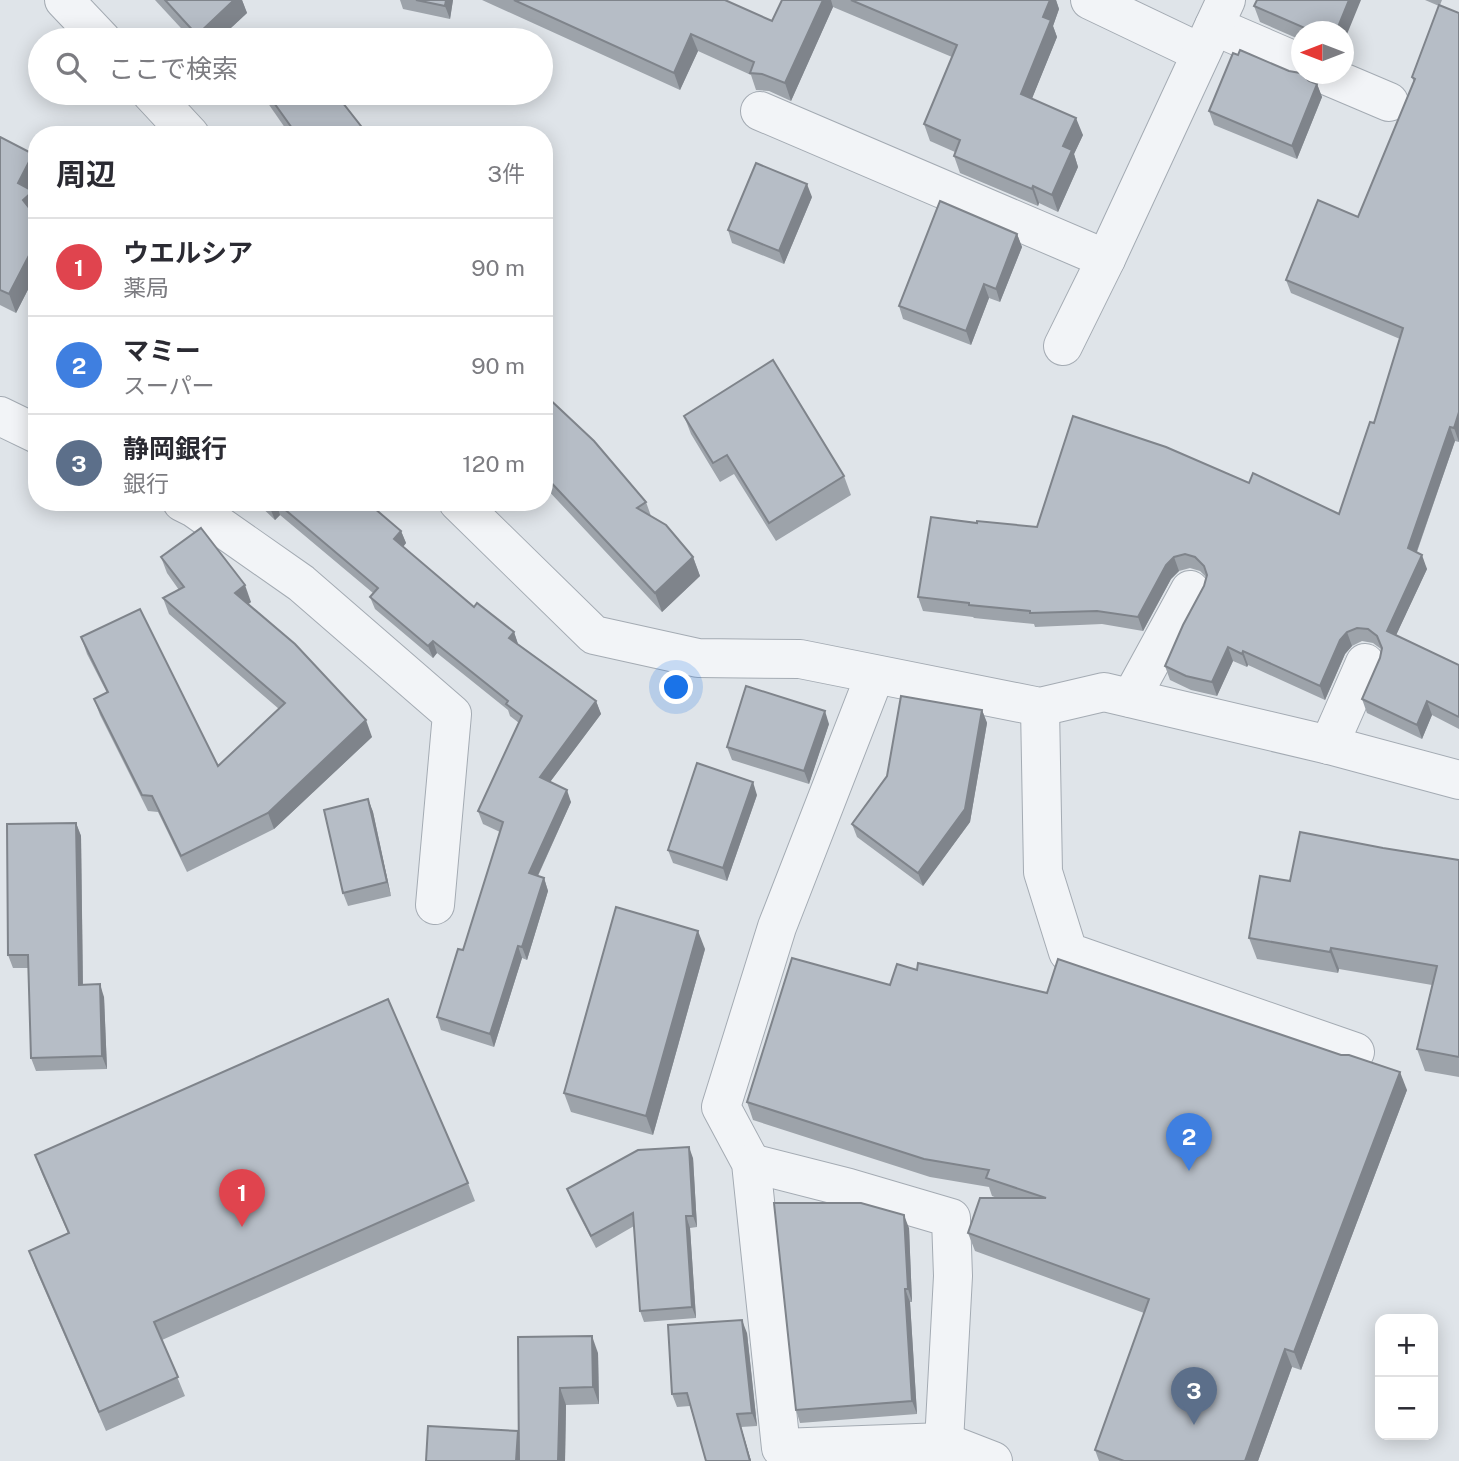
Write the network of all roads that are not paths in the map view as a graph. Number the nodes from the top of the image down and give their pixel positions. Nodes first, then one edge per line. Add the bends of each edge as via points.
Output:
1 (64, 0) edge
2 (1090, 0) edge
3 (1213, 26) edge
4 (91, 28) edge
5 (1291, 60) edge
6 (1347, 84) edge
7 (1389, 102) dead end
8 (162, 105) edge
9 (760, 111) dead end
10 (182, 126) edge
11 (1106, 259) junction
12 (1063, 346) dead end
13 (0, 416) edge
14 (28, 430) edge
15 (198, 511) edge
16 (467, 511) edge
17 (1190, 590) dead end
18 (1365, 663) dead end
19 (875, 675) junction
20 (1131, 698) junction
21 (1040, 707) junction
22 (1329, 745) junction
23 (1459, 780) edge
24 (435, 905) dead end
25 (1355, 1052) dead end
26 (751, 1163) junction
27 (944, 1442) junction
28 (993, 1461) edge

1 - 4 street
2 - 3 street
3 - 5 street
3 - 11 street
6 - 7 street
8 - 10 street
9 - 11 street
11 - 12 street
13 - 14 street
15 - 24 street via 301,583 452,714
16 - 19 street via 594,635 698,658 800,659
17 - 20 street
18 - 22 street
19 - 21 street
19 - 26 street via 777,927 721,1107
20 - 21 street via 1104,692
20 - 22 street
21 - 25 street via 1043,872 1068,952
22 - 23 street
26 - 27 street via 951,1218 953,1276
26 - 27 street via 780,1448
27 - 28 street

